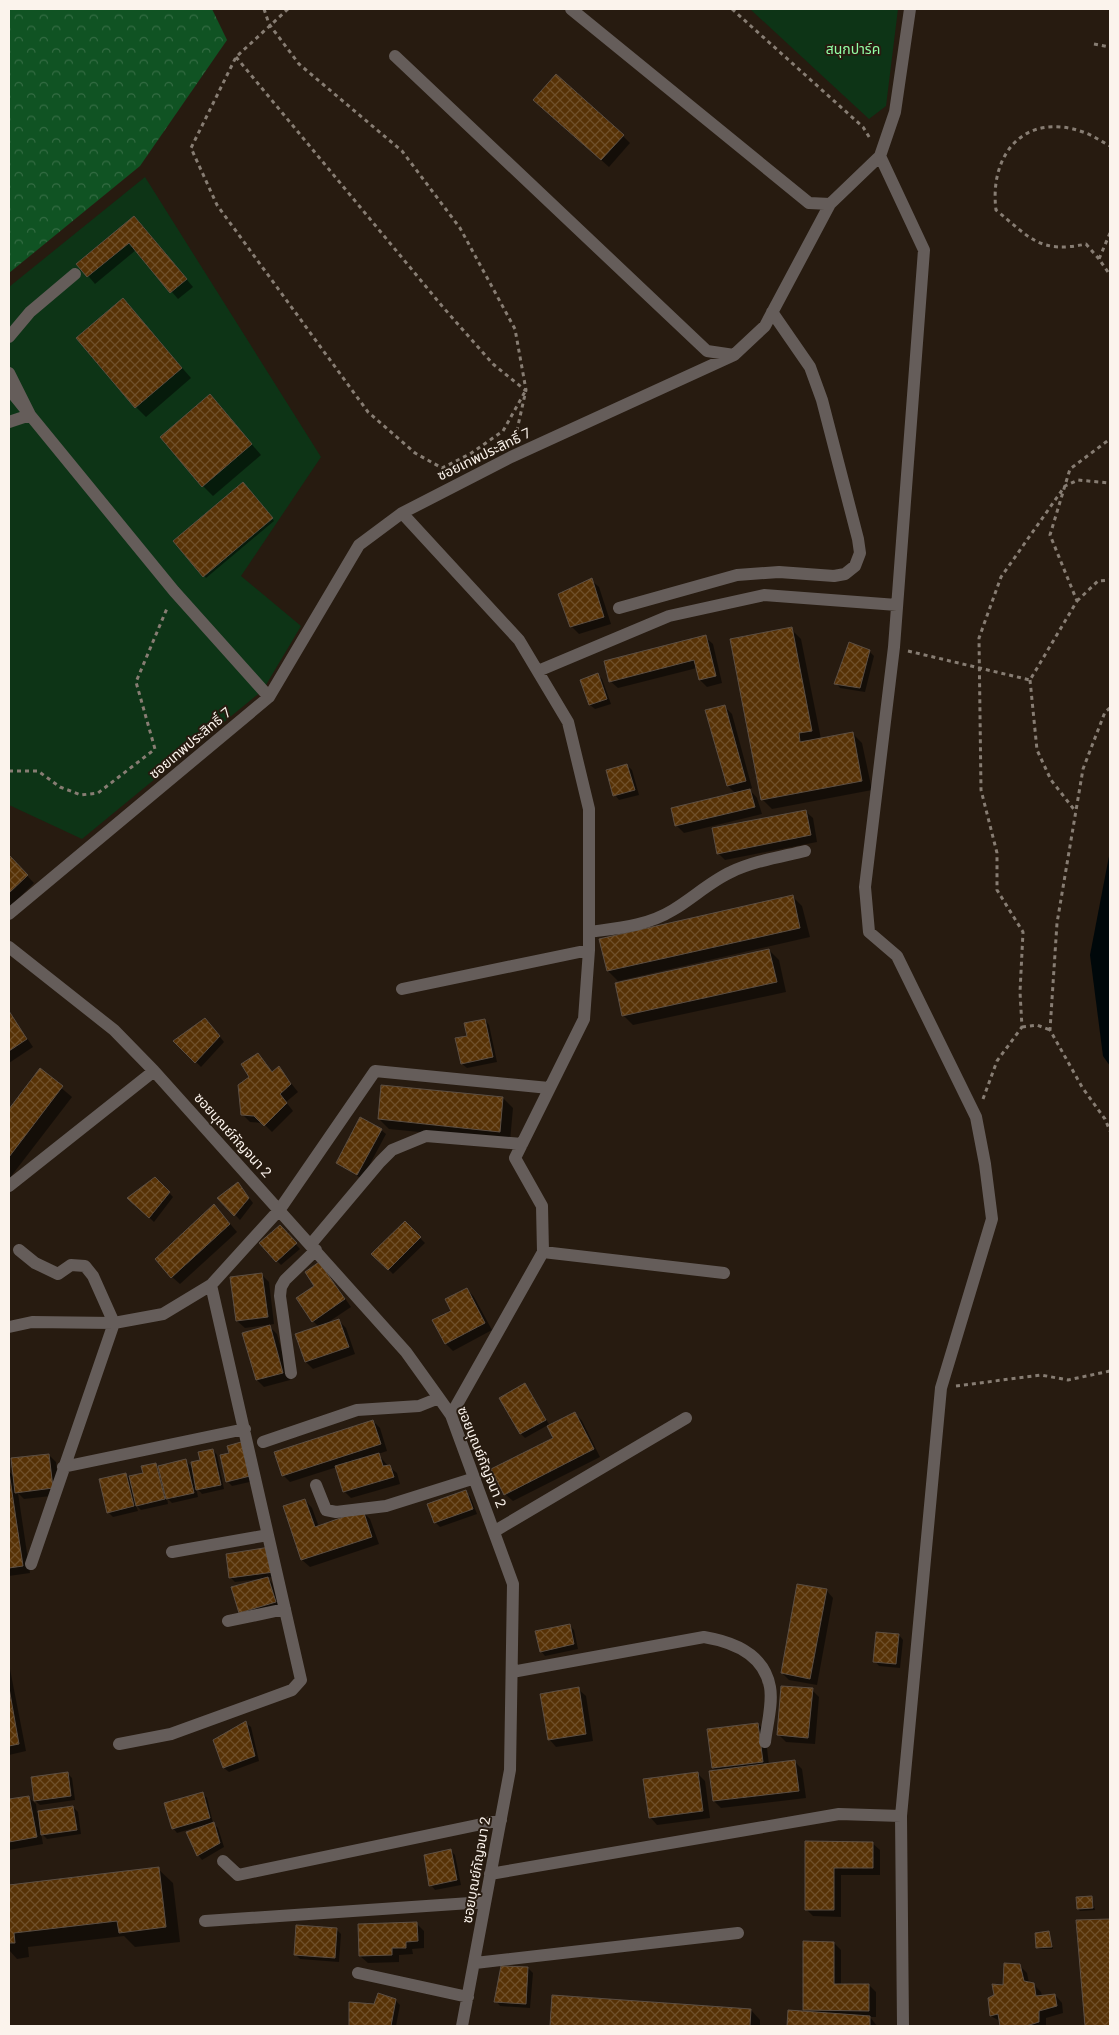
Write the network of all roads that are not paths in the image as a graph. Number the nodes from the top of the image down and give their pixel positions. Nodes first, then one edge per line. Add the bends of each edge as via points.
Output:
1 (571, 9) edge
2 (910, 9) edge
3 (395, 56) dead end
4 (880, 156) junction
5 (830, 204) junction
6 (75, 274) dead end
7 (772, 312) junction
8 (9, 337) edge
9 (734, 355) junction
10 (9, 373) edge
11 (9, 389) edge
12 (30, 415) junction
13 (9, 422) edge
14 (402, 513) junction
15 (897, 605) junction
16 (619, 608) dead end
17 (538, 671) junction
18 (269, 697) junction
19 (805, 851) dead end
20 (9, 914) edge
21 (589, 932) junction
22 (9, 947) edge
23 (589, 950) junction
24 (402, 989) dead end
25 (154, 1071) junction
26 (549, 1088) junction
27 (522, 1144) junction
28 (9, 1186) edge
29 (280, 1209) junction
30 (313, 1247) junction
31 (19, 1250) dead end
32 (542, 1252) junction
33 (724, 1274) dead end
34 (211, 1284) junction
35 (114, 1323) junction
36 (9, 1327) edge
37 (291, 1373) dead end
38 (439, 1398) junction
39 (451, 1416) junction
40 (686, 1418) dead end
41 (245, 1429) junction
42 (263, 1442) dead end
43 (63, 1468) junction
44 (475, 1478) junction
45 (316, 1485) dead end
46 (495, 1531) junction
47 (268, 1535) junction
48 (172, 1552) dead end
49 (31, 1564) dead end
50 (285, 1609) junction
51 (228, 1621) dead end
52 (512, 1672) junction
53 (765, 1742) dead end
54 (119, 1744) dead end
55 (900, 1816) junction
56 (500, 1820) junction
57 (223, 1861) dead end
58 (490, 1874) junction
59 (486, 1902) junction
60 (206, 1921) dead end
61 (738, 1933) dead end
62 (476, 1963) junction
63 (358, 1973) dead end
64 (468, 1996) junction
65 (462, 2026) edge
66 (903, 2026) edge

1 - 5 street via 809,203
2 - 4 street, ซอยเทพประสิทธิ์ 7 via 895,112
3 - 9 street via 707,350
4 - 5 street, ซอยเทพประสิทธิ์ 7
4 - 15 street via 924,250
5 - 7 street, ซอยเทพประสิทธิ์ 7
6 - 8 street via 30,312
7 - 9 street, ซอยเทพประสิทธิ์ 7 via 765,326
7 - 16 street via 810,367 822,400 858,539 860,553 855,566 845,574 834,576 779,572 738,575
9 - 14 street, ซอยเทพประสิทธิ์ 7 via 511,457
10 - 12 street
11 - 12 street
12 - 13 street
12 - 18 street via 174,591
14 - 17 street via 519,640
14 - 18 street, ซอยเทพประสิทธิ์ 7 via 359,545
15 - 17 street via 764,595 669,616
15 - 55 street via 865,887 869,932 897,956 976,1117 992,1218 941,1388
17 - 21 street via 568,722 589,809
18 - 20 street, ซอยเทพประสิทธิ์ 7
19 - 21 street via 730,872 672,911 650,921
21 - 23 street
22 - 25 street, ซอยบุณย์กัญจนา 2 via 114,1030
23 - 24 street
23 - 26 street via 584,1019
25 - 28 street
25 - 29 street, ซอยบุณย์กัญจนา 2
26 - 27 street
26 - 29 street via 375,1071
27 - 30 street via 426,1136 407,1142 380,1162
27 - 32 street via 515,1158 542,1206
29 - 30 street, ซอยบุณย์กัญจนา 2
29 - 34 street
30 - 37 street via 281,1287
30 - 38 street, ซอยบุณย์กัญจนา 2 via 406,1352
31 - 35 street via 35,1263 58,1274 71,1265 84,1266 93,1276
32 - 33 street
32 - 39 street
34 - 35 street via 163,1314
34 - 41 street
35 - 36 street via 32,1322
35 - 43 street
38 - 39 street, ซอยบุณย์กัญจนา 2
38 - 42 street via 419,1406 357,1410
39 - 44 street, ซอยบุณย์กัญจนา 2
40 - 46 street
41 - 43 street
41 - 47 street
43 - 49 street
44 - 45 street via 386,1506 336,1512 326,1510
44 - 46 street, ซอยบุณย์กัญจนา 2
46 - 52 street, ซอยบุณย์กัญจนา 2 via 513,1584
47 - 48 street
47 - 50 street
50 - 51 street
50 - 54 street via 301,1680 298,1686 172,1734
52 - 53 street via 704,1637 728,1641 750,1654 765,1670 770,1689
52 - 56 street, ซอยบุณย์กัญจนา 2 via 510,1770
55 - 58 street via 839,1814
55 - 66 street
56 - 57 street via 238,1875
56 - 58 street, ซอยบุณย์กัญจนา 2
58 - 59 street, ซอยบุณย์กัญจนา 2
59 - 60 street
59 - 62 street, ซอยบุณย์กัญจนา 2
61 - 62 street
62 - 64 street, ซอยบุณย์กัญจนา 2
63 - 64 street
64 - 65 street, ซอยบุณย์กัญจนา 2

